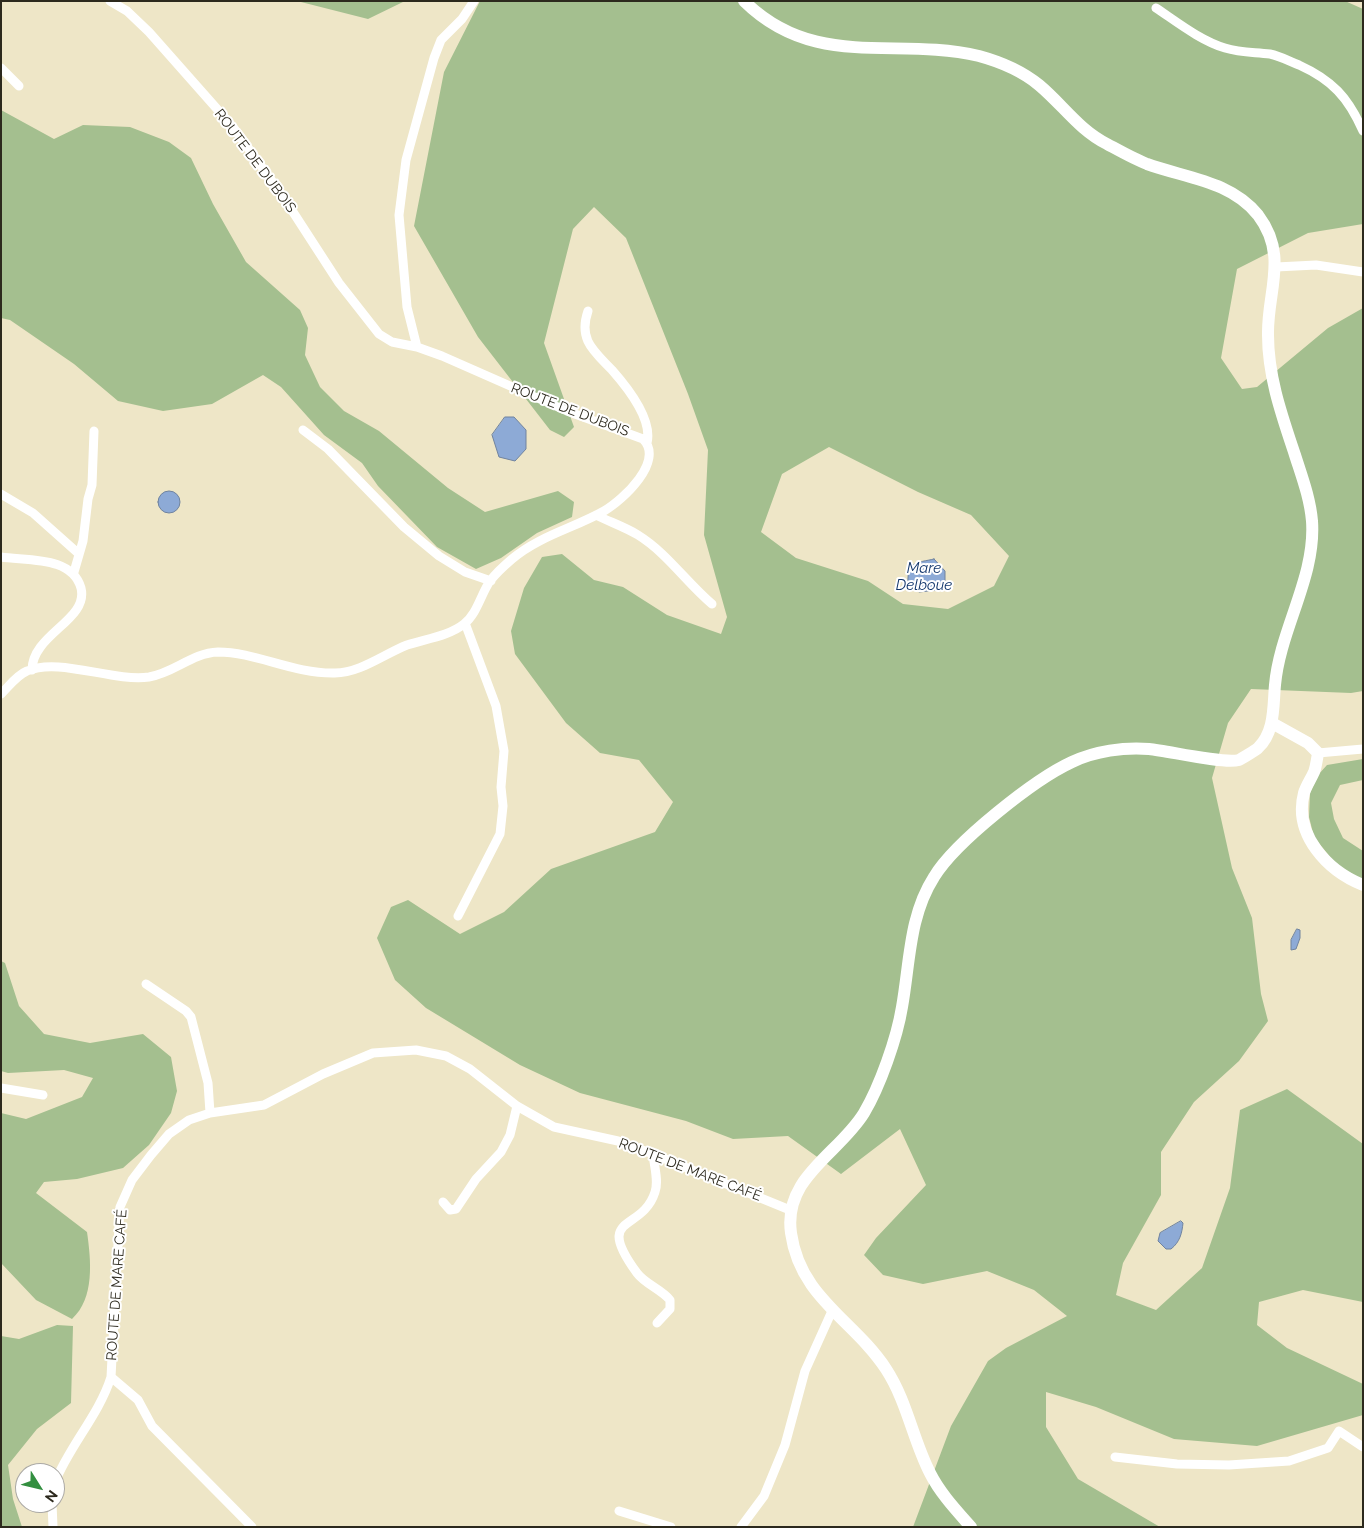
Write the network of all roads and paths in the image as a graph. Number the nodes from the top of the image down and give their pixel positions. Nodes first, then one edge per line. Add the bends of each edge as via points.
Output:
1 (110, 1) edge
2 (474, 1) edge
3 (744, 1) edge
4 (1156, 8) dead end
5 (1, 68) edge
6 (19, 86) dead end
7 (1363, 130) edge
8 (1276, 268) junction
9 (1363, 272) edge
10 (588, 311) dead end
11 (417, 347) junction
12 (302, 430) dead end
13 (94, 431) dead end
14 (647, 443) junction
15 (1, 494) edge
16 (596, 515) junction
17 (79, 554) junction
18 (1, 557) edge
19 (74, 572) junction
20 (490, 581) junction
21 (712, 604) dead end
22 (465, 624) junction
23 (32, 670) junction
24 (1, 694) edge
25 (1272, 723) junction
26 (1363, 749) edge
27 (1318, 753) junction
28 (1363, 885) edge
29 (458, 916) dead end
30 (146, 984) dead end
31 (1, 1088) edge
32 (43, 1095) dead end
33 (517, 1106) junction
34 (210, 1113) junction
35 (653, 1154) junction
36 (443, 1202) dead end
37 (790, 1210) junction
38 (832, 1311) junction
39 (657, 1323) dead end
40 (111, 1377) junction
41 (1363, 1447) edge
42 (1115, 1457) dead end
43 (63, 1463) edge
44 (619, 1511) dead end
45 (52, 1513) edge
46 (52, 1527) edge
47 (252, 1527) edge
48 (671, 1527) edge
49 (741, 1527) edge
50 (971, 1527) edge

1 - 11 street, ROUTE DE DUBOIS via 127,11 149,32 233,127 339,283 379,334 392,342
2 - 11 street via 441,40 406,160 399,215 407,307
3 - 8 main road via 774,26 819,43 838,47 954,52 1000,62 1018,70 1038,84 1082,129 1103,142 1145,163 1200,179 1243,200 1266,228
4 - 7 street via 1223,47 1245,54 1282,58 1321,76 1342,94
5 - 6 street
8 - 9 street via 1316,265
8 - 25 main road via 1267,332 1270,361 1277,403 1308,493 1312,542 1277,662
10 - 14 street via 585,323 590,347 613,371 646,418
11 - 14 street, ROUTE DE DUBOIS via 567,411 625,431
12 - 20 street via 328,449 404,527 439,556 465,572
13 - 17 street via 93,478
14 - 16 street via 649,460 635,484 618,503
15 - 17 street via 33,513
16 - 20 street via 527,548
16 - 21 street via 651,545
17 - 19 street
18 - 19 street via 59,564
19 - 23 street via 82,592 78,606 36,650
20 - 22 street
22 - 23 street via 336,674 294,670 218,652 207,653 152,676 130,679 64,668
22 - 29 street via 496,706 504,751 503,806 500,834
23 - 24 street via 16,678
25 - 27 main road via 1308,743
25 - 37 main road via 1260,747 1238,760 1148,749 1121,749 1072,762 1037,783 958,846 934,876 917,912 895,1039 866,1111 848,1135 799,1186
26 - 27 street
27 - 28 main road via 1315,770 1303,797 1306,828 1316,849 1331,868
30 - 34 street via 186,1011 191,1018 208,1083
31 - 32 street
33 - 34 street, ROUTE DE MARE CAFÉ via 470,1068 446,1056 416,1050 373,1053 264,1104
33 - 35 street, ROUTE DE MARE CAFÉ via 554,1127 618,1141
33 - 36 street via 510,1134 501,1152 471,1185 456,1209 450,1210
34 - 40 street, ROUTE DE MARE CAFÉ via 189,1120 169,1134 132,1180 120,1207
35 - 37 street, ROUTE DE MARE CAFÉ
35 - 39 street via 657,1183 653,1198 621,1227 618,1234 623,1252 638,1276 670,1300 670,1309
37 - 38 main road via 791,1234 798,1257 810,1284
38 - 49 street via 805,1371 785,1445 764,1496
38 - 50 main road via 864,1341 887,1371 929,1472
40 - 43 street, ROUTE DE MARE CAFÉ via 106,1395
40 - 47 street via 138,1400 152,1426
41 - 42 street via 1339,1431 1328,1448 1289,1460 1220,1465
44 - 48 street
45 - 46 street

